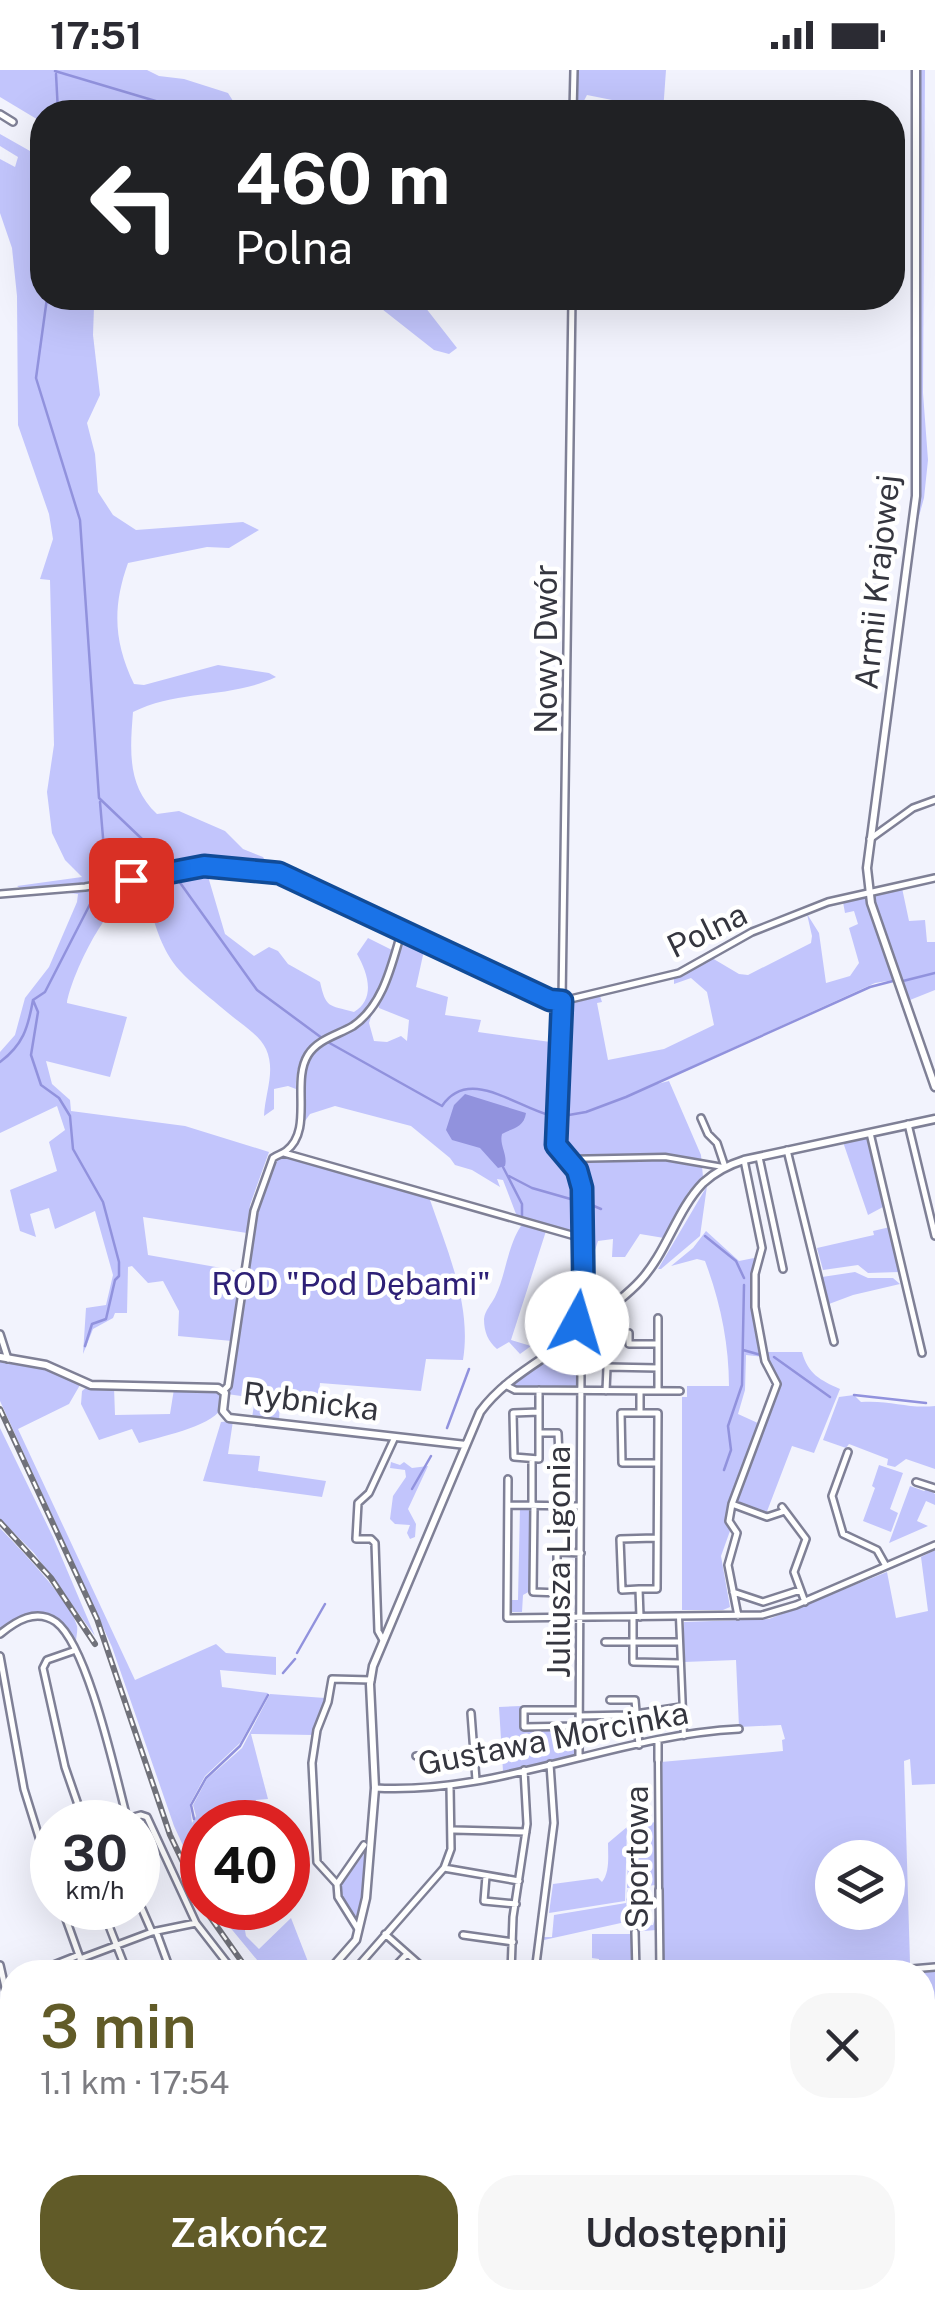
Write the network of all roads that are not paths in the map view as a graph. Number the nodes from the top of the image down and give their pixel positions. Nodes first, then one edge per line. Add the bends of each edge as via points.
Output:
1 (574, 70) edge
2 (916, 70) edge
3 (574, 100) edge
4 (0, 114) edge
5 (14, 122) dead end
6 (572, 310) edge
7 (935, 800) edge
8 (870, 840) junction
9 (935, 878) edge
10 (869, 891) junction
11 (0, 894) edge
12 (402, 930) junction
13 (562, 1001) junction
14 (935, 1086) edge
15 (702, 1118) dead end
16 (935, 1118) edge
17 (908, 1124) junction
18 (870, 1132) junction
19 (787, 1150) junction
20 (284, 1153) junction
21 (759, 1156) junction
22 (564, 1158) junction
23 (744, 1160) junction
24 (725, 1167) junction
25 (935, 1236) edge
26 (582, 1238) junction
27 (783, 1270) dead end
28 (658, 1318) dead end
29 (584, 1326) junction
30 (0, 1334) edge
31 (834, 1342) dead end
32 (565, 1344) junction
33 (658, 1344) junction
34 (555, 1348) junction
35 (579, 1350) junction
36 (922, 1353) dead end
37 (4, 1358) edge
38 (581, 1366) junction
39 (658, 1368) junction
40 (505, 1385) junction
41 (539, 1390) junction
42 (223, 1391) junction
43 (581, 1391) junction
44 (606, 1391) junction
45 (640, 1391) junction
46 (658, 1391) junction
47 (680, 1391) dead end
48 (539, 1412) junction
49 (640, 1413) junction
50 (539, 1433) junction
51 (396, 1437) junction
52 (466, 1444) junction
53 (848, 1452) dead end
54 (532, 1459) junction
55 (656, 1463) junction
56 (508, 1479) dead end
57 (916, 1482) dead end
58 (935, 1488) edge
59 (732, 1504) junction
60 (509, 1505) junction
61 (533, 1505) junction
62 (561, 1505) junction
63 (580, 1506) junction
64 (656, 1538) junction
65 (935, 1545) edge
66 (581, 1552) junction
67 (886, 1566) junction
68 (639, 1589) junction
69 (800, 1590) junction
70 (733, 1592) junction
71 (561, 1593) junction
72 (804, 1602) junction
73 (738, 1616) junction
74 (561, 1617) junction
75 (580, 1617) junction
76 (636, 1617) junction
77 (679, 1617) junction
78 (0, 1634) edge
79 (383, 1640) junction
80 (605, 1642) dead end
81 (633, 1642) junction
82 (679, 1642) junction
83 (74, 1650) junction
84 (0, 1656) edge
85 (680, 1663) junction
86 (370, 1680) junction
87 (610, 1700) dead end
88 (681, 1707) junction
89 (471, 1712) dead end
90 (579, 1713) junction
91 (632, 1714) junction
92 (579, 1726) junction
93 (739, 1730) dead end
94 (684, 1736) junction
95 (658, 1741) junction
96 (639, 1745) junction
97 (474, 1755) junction
98 (416, 1756) dead end
99 (579, 1758) junction
100 (658, 1760) joint
101 (550, 1764) junction
102 (524, 1770) junction
103 (476, 1780) junction
104 (450, 1786) junction
105 (374, 1788) junction
106 (76, 1800) edge
107 (123, 1800) edge
108 (30, 1809) edge
109 (452, 1830) junction
110 (526, 1832) junction
111 (364, 1845) dead end
112 (160, 1846) edge
113 (444, 1868) junction
114 (486, 1876) junction
115 (519, 1881) junction
116 (337, 1884) junction
117 (180, 1889) edge
118 (659, 1890) joint
119 (516, 1904) junction
120 (180, 1926) edge
121 (70, 1930) edge
122 (111, 1930) edge
123 (201, 1930) edge
124 (360, 1930) junction
125 (154, 1932) junction
126 (635, 1932) dead end
127 (385, 1934) junction
128 (463, 1936) dead end
129 (512, 1942) junction
130 (116, 1944) junction
131 (407, 1954) junction
132 (80, 1957) junction
133 (71, 1960) edge
134 (81, 1960) edge
135 (122, 1960) edge
136 (166, 1960) edge
137 (225, 1960) edge
138 (341, 1960) edge
139 (363, 1960) edge
140 (401, 1960) edge
141 (413, 1960) edge
142 (511, 1960) edge
143 (537, 1960) edge
144 (636, 1960) edge
145 (660, 1960) edge

1 - 3 street
2 - 8 street, Armii Krajowej via 916,496
4 - 5 street
6 - 13 street, Nowy Dwór
7 - 8 street
8 - 10 street, Armii Krajowej
9 - 10 street, Polna
10 - 13 street, Polna via 761,928 679,973
10 - 14 street, Armii Krajowej
11 - 12 street via 214,866 279,873
12 - 13 street
12 - 20 street via 371,1008 308,1056 300,1073 301,1121
13 - 22 street via 556,1145
15 - 24 street
16 - 17 street
17 - 18 street
17 - 25 street
18 - 19 street
18 - 36 street
19 - 21 street
19 - 31 street
20 - 26 street
20 - 42 street via 273,1158 255,1207
21 - 23 street
21 - 27 street
22 - 24 street via 665,1157
22 - 26 street via 582,1188
23 - 24 street
23 - 59 street via 762,1248 754,1307 777,1384
24 - 29 street via 696,1192 657,1261
26 - 29 street
28 - 33 street
29 - 32 street
29 - 33 street via 629,1333 629,1344
29 - 34 street
29 - 35 street, Juliusza Ligonia
29 - 38 street, Juliusza Ligonia
30 - 37 street
32 - 34 street
32 - 35 street
33 - 39 street
34 - 40 street
35 - 38 street, Juliusza Ligonia
37 - 42 street, Rybnicka via 51,1367 91,1385
38 - 43 street, Juliusza Ligonia
39 - 44 street via 608,1367
39 - 46 street
40 - 41 street
40 - 52 street via 480,1412
41 - 43 street
41 - 48 street
42 - 51 street, Rybnicka via 228,1417
43 - 44 street
43 - 63 street, Juliusza Ligonia
44 - 45 street
45 - 46 street
45 - 49 street
46 - 47 street
48 - 50 street
48 - 54 street via 513,1413 514,1456
49 - 55 street via 658,1413
49 - 55 street via 621,1413 622,1464
50 - 54 street via 539,1459
50 - 62 street via 558,1434
51 - 52 street, Rybnicka
51 - 79 street via 358,1503 356,1529 356,1539 375,1542
52 - 79 street
53 - 67 street via 832,1496 844,1534 877,1550
54 - 61 street
55 - 64 street
56 - 60 street
57 - 58 street
59 - 69 street via 766,1517 784,1509 806,1540 794,1572
59 - 70 street
60 - 61 street
60 - 74 street via 508,1618
61 - 62 street
61 - 71 street via 534,1592
62 - 63 street
63 - 66 street, Juliusza Ligonia
64 - 68 street via 657,1590
64 - 68 street via 620,1539 622,1590
65 - 67 street
66 - 71 street via 557,1552
66 - 75 street, Juliusza Ligonia
67 - 72 street
68 - 76 street
69 - 70 street via 763,1602
69 - 72 street
70 - 73 street
71 - 74 street
72 - 73 street
73 - 77 street
74 - 75 street
75 - 76 street
75 - 90 street, Juliusza Ligonia
76 - 77 street
76 - 81 street
77 - 82 street
78 - 83 street via 22,1618 48,1618
79 - 86 street
80 - 81 street
81 - 82 street
81 - 85 street via 634,1662
82 - 85 street
83 - 106 street via 43,1668
83 - 107 street via 107,1734
84 - 108 street
85 - 88 street
86 - 105 street
86 - 116 street via 332,1678 315,1738 317,1862
87 - 91 street via 635,1700
88 - 91 street
88 - 94 street
89 - 97 street
90 - 91 street
90 - 92 street, Juliusza Ligonia
90 - 92 street via 524,1710 524,1726
91 - 96 street
92 - 99 street, Juliusza Ligonia
93 - 94 street, Gustawa Morcinka
94 - 95 street, Gustawa Morcinka
95 - 96 street, Gustawa Morcinka
95 - 100 street, Sportowa
96 - 99 street, Gustawa Morcinka
97 - 98 street
97 - 103 street
99 - 101 street, Gustawa Morcinka
100 - 118 street, Sportowa
101 - 102 street, Gustawa Morcinka
101 - 143 street via 554,1823
102 - 103 street, Gustawa Morcinka
102 - 110 street
103 - 104 street, Gustawa Morcinka
104 - 105 street, Gustawa Morcinka
104 - 109 street
105 - 124 street
109 - 110 street
109 - 113 street
110 - 115 street
111 - 116 street
112 - 117 street
113 - 114 street
113 - 127 street
114 - 115 street
114 - 119 street via 484,1901
115 - 119 street
116 - 124 street
118 - 145 street, Sportowa
119 - 129 street
120 - 125 street
121 - 132 street
122 - 130 street
123 - 137 street
124 - 138 street
125 - 130 street
125 - 136 street
126 - 144 street
127 - 131 street
127 - 139 street
128 - 129 street
129 - 142 street
130 - 132 street
130 - 135 street
131 - 140 street
131 - 141 street
132 - 133 street
132 - 134 street

